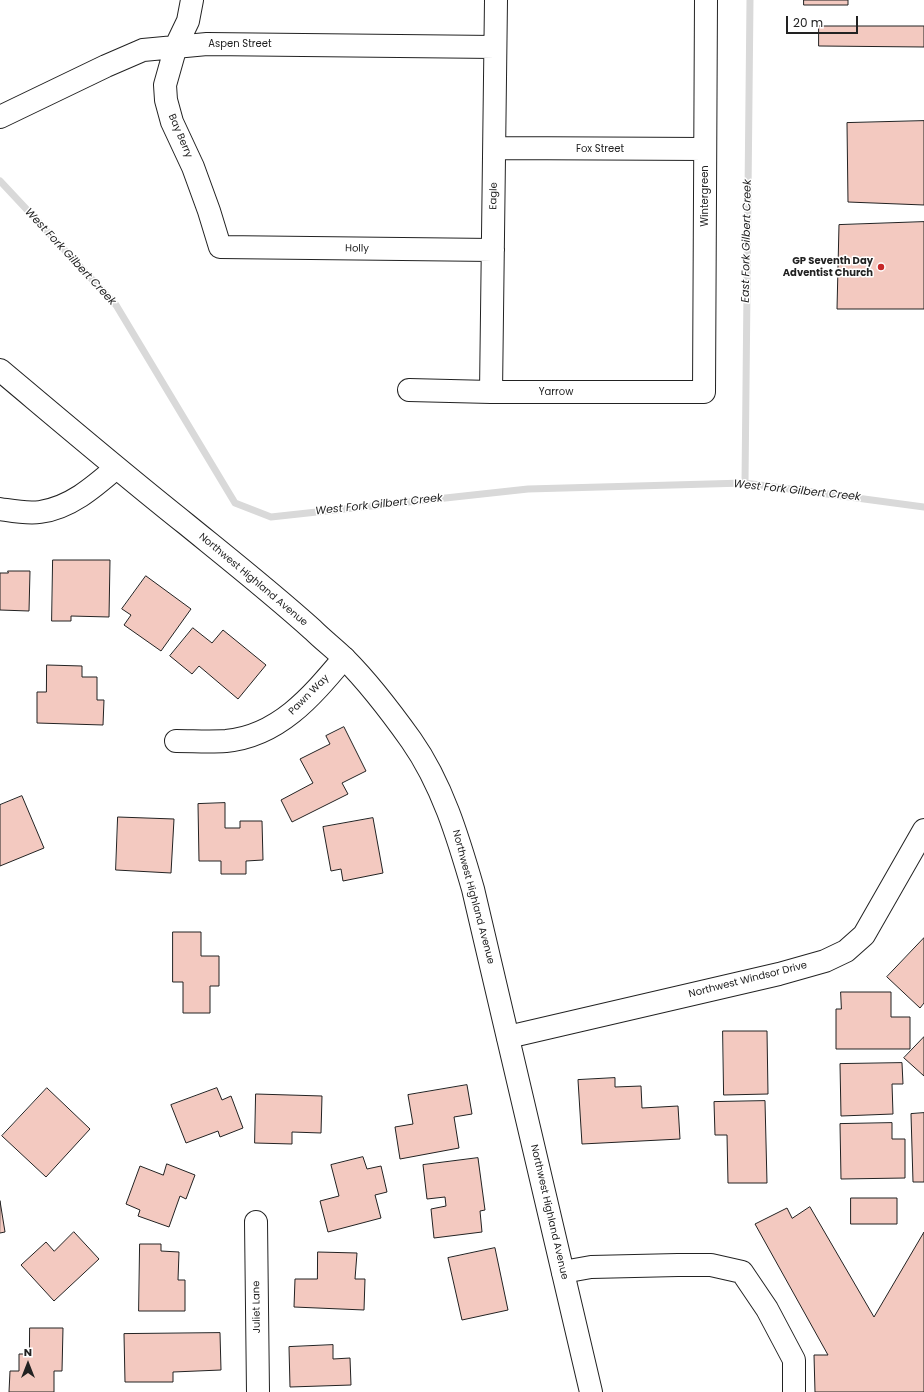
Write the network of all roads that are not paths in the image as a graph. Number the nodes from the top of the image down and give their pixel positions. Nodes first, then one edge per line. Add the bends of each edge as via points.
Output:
1 (192, 0) edge
2 (496, 0) edge
3 (706, 0) edge
4 (176, 46) junction
5 (495, 47) junction
6 (0, 117) edge
7 (495, 148) junction
8 (705, 149) junction
9 (220, 247) joint
10 (493, 250) junction
11 (0, 370) edge
12 (409, 390) dead end
13 (492, 392) junction
14 (704, 392) joint
15 (116, 468) junction
16 (0, 509) edge
17 (344, 658) junction
18 (176, 741) dead end
19 (924, 830) edge
20 (508, 1037) junction
21 (256, 1222) dead end
22 (563, 1272) junction
23 (258, 1392) edge
24 (591, 1392) edge
25 (794, 1392) edge

1 - 4 street, Bay Berry via 188,21
2 - 5 street, Eagle
3 - 8 street, Wintergreen
4 - 5 street, Aspen Street via 207,44
4 - 6 street, Aspen Street via 143,50
4 - 9 street, Bay Berry via 165,85 166,100 172,122 210,211
5 - 7 street, Eagle
7 - 8 street, Fox Street
7 - 10 street, Eagle
8 - 14 street, Wintergreen
9 - 10 street, Holly
10 - 13 street, Eagle
11 - 15 street, Northwest Highland Avenue
12 - 13 street, Yarrow
13 - 14 street, Yarrow
15 - 16 street via 89,491 61,506 40,512
15 - 17 street, Northwest Highland Avenue via 279,599
17 - 18 street, Pawn Way via 319,688 288,717 268,728 250,736 227,741
17 - 20 street, Northwest Highland Avenue via 411,740 442,797 460,843 473,889
19 - 20 street, Northwest Windsor Drive via 864,935 846,951 825,961 778,974
20 - 22 street, Northwest Highland Avenue
21 - 23 street, Juliet Lane
22 - 24 street, Northwest Highland Avenue
22 - 25 street via 597,1267 678,1265 711,1265 742,1272 767,1309 794,1360

